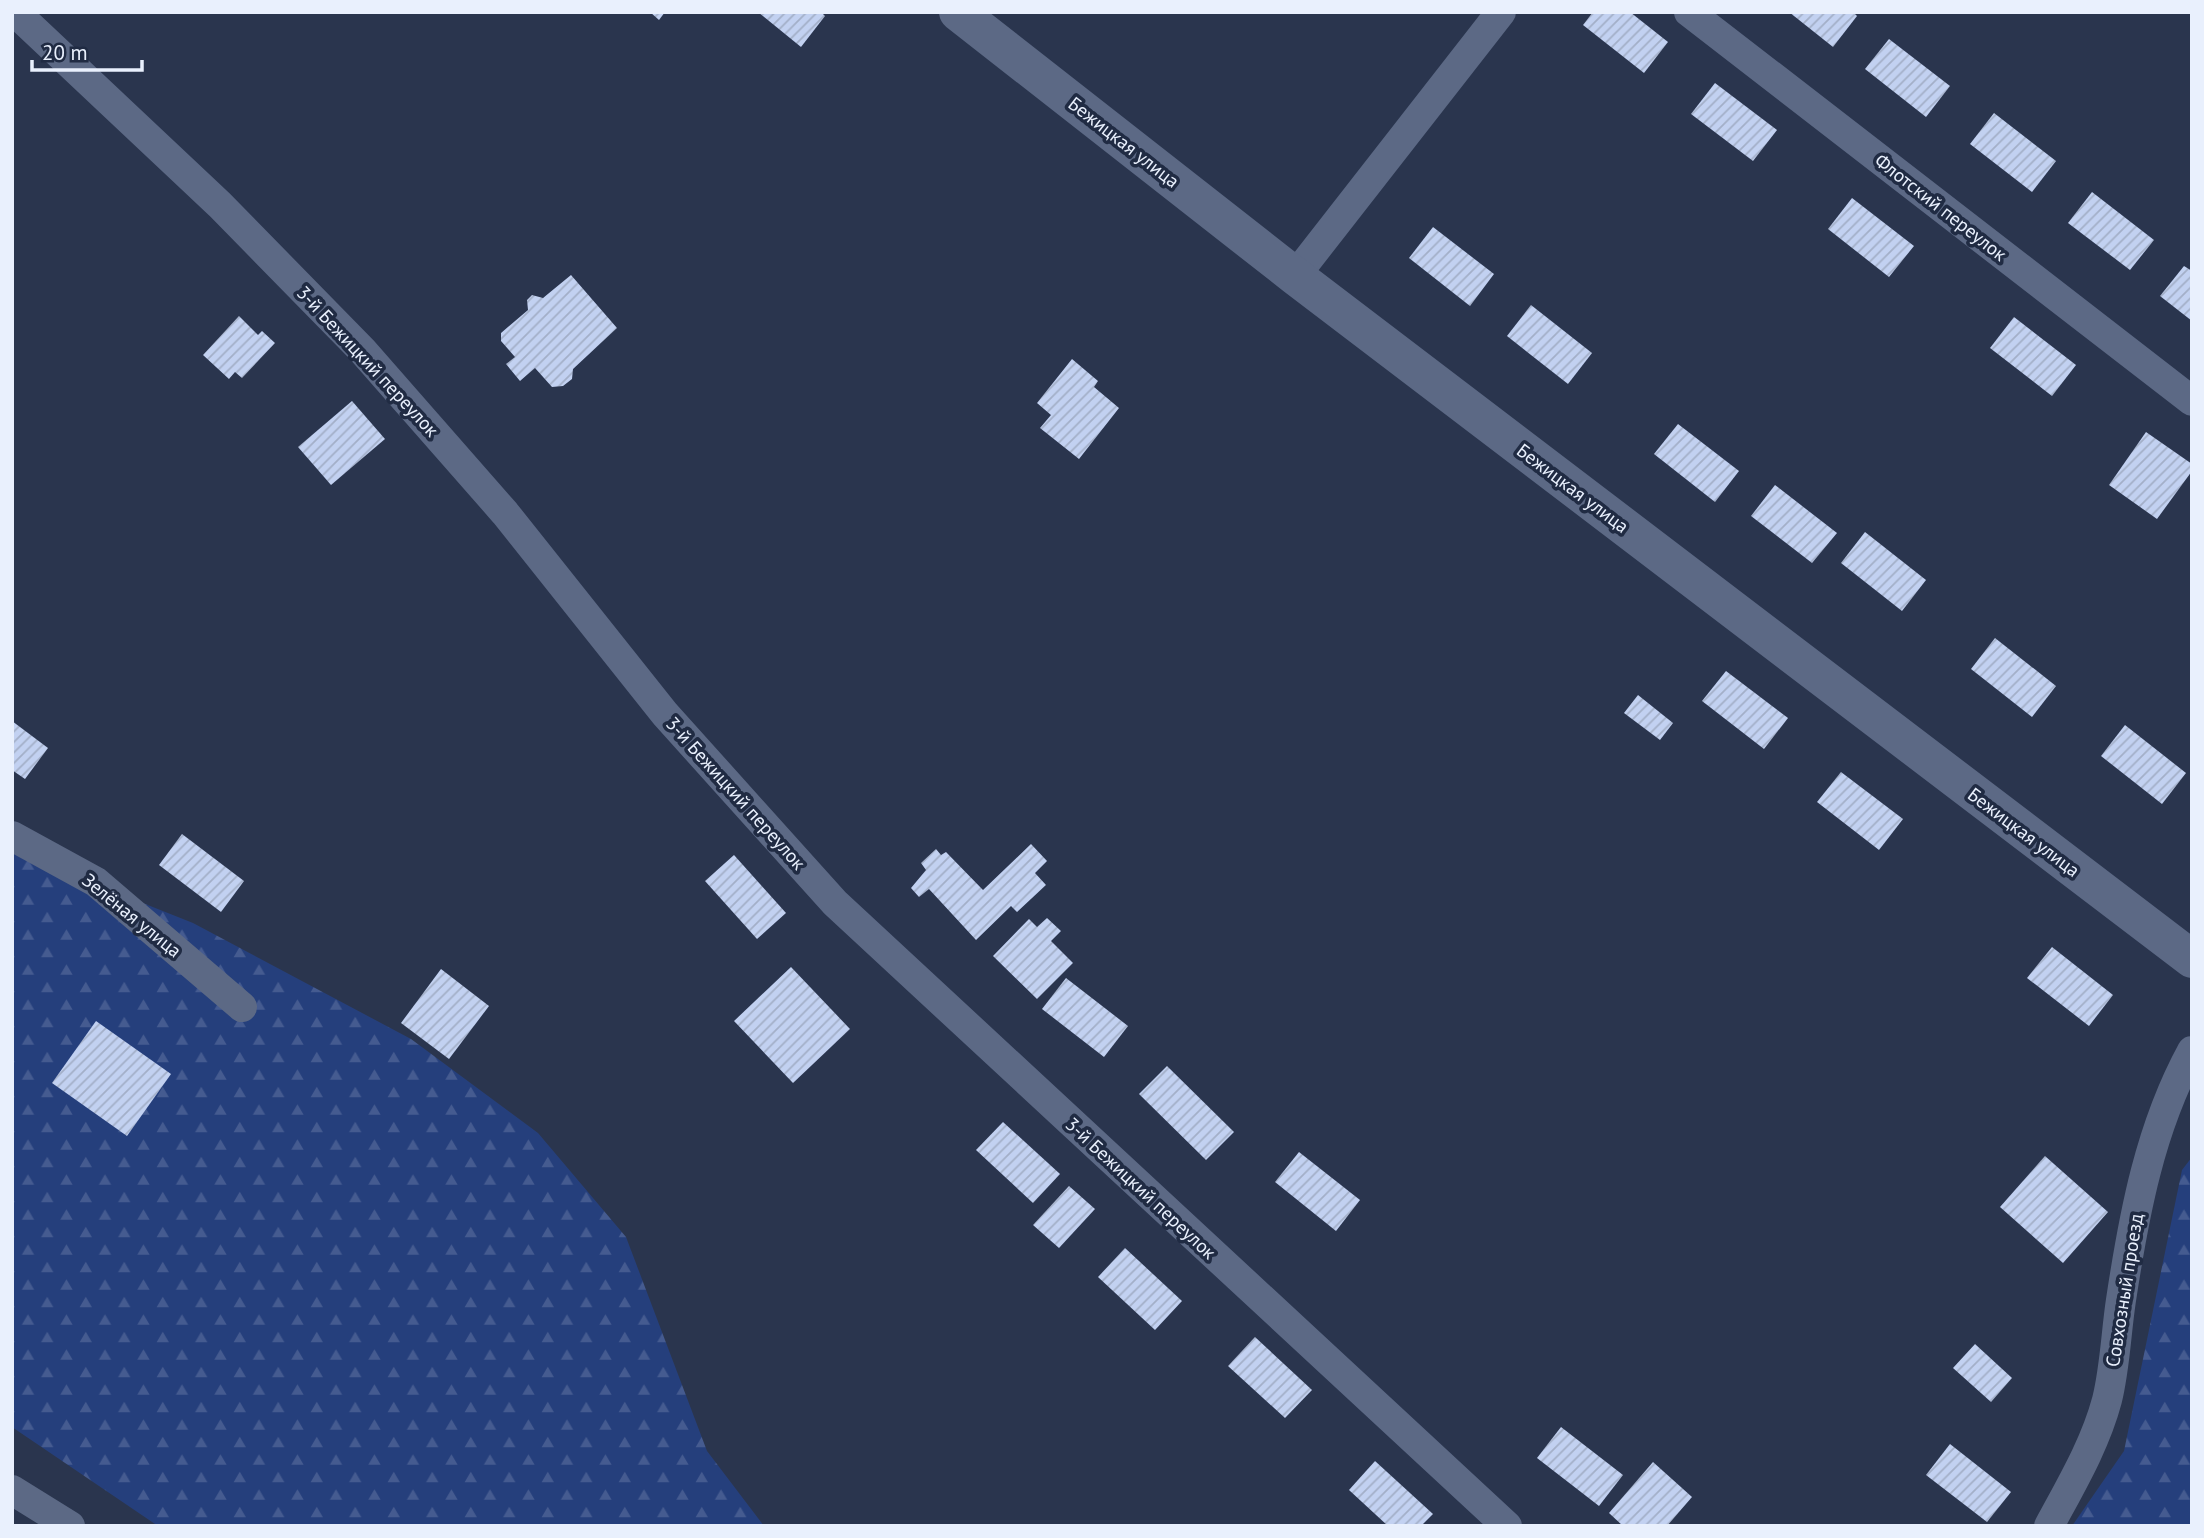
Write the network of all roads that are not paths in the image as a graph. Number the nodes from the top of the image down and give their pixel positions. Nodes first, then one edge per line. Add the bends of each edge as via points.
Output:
1 (15, 12) edge
2 (958, 12) edge
3 (1502, 12) edge
4 (1689, 12) edge
5 (1295, 276) junction
6 (2192, 401) edge
7 (12, 836) edge
8 (2192, 959) edge
9 (242, 1007) dead end
10 (2192, 1051) edge
11 (12, 1490) edge
12 (70, 1526) edge
13 (1507, 1526) edge
14 (2049, 1526) edge

1 - 13 street, 3-й Бежицкий переулок via 220,205 362,351 505,513 665,714 835,904
2 - 5 street, Бежицкая улица
3 - 5 street
4 - 6 street, Флотский переулок
5 - 8 street, Бежицкая улица
7 - 9 street, Зелёная улица via 96,882
10 - 14 street, Совхозный проезд via 2177,1077 2148,1154 2107,1399 2090,1449
11 - 12 street

